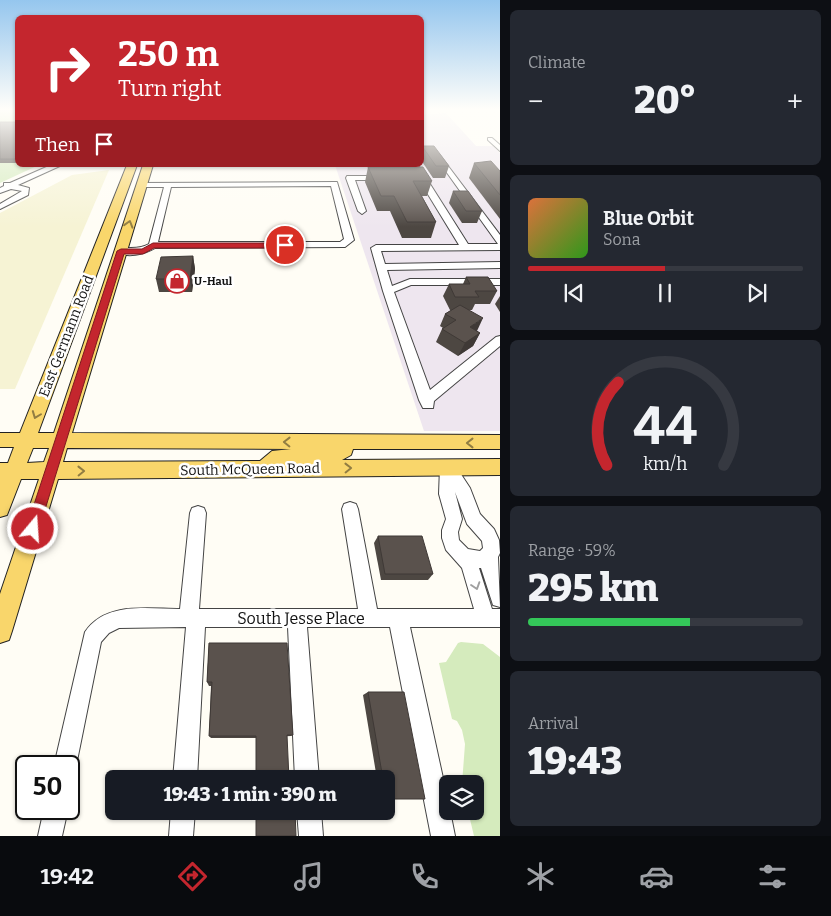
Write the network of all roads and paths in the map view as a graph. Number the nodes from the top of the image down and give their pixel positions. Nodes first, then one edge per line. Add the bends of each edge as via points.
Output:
1 (434, 149) edge
2 (42, 167) edge
3 (52, 167) edge
4 (131, 167) edge
5 (147, 167) edge
6 (415, 167) edge
7 (388, 178) edge
8 (407, 178) edge
9 (422, 178) junction
10 (142, 185) junction
11 (168, 185) junction
12 (3, 187) edge
13 (0, 207) edge
14 (362, 211) dead end
15 (500, 242) edge
16 (153, 245) junction
17 (465, 247) junction
18 (500, 247) edge
19 (119, 256) junction
20 (94, 261) junction
21 (500, 265) edge
22 (382, 266) junction
23 (500, 282) edge
24 (388, 291) junction
25 (500, 340) edge
26 (427, 402) joint
27 (0, 440) edge
28 (27, 440) junction
29 (61, 440) junction
30 (500, 442) edge
31 (348, 443) junction
32 (440, 443) junction
33 (500, 466) edge
34 (448, 467) junction
35 (262, 469) junction
36 (7, 470) edge
37 (51, 471) junction
38 (0, 508) edge
39 (350, 509) dead end
40 (198, 513) dead end
41 (463, 556) junction
42 (489, 556) junction
43 (500, 598) edge
44 (193, 618) junction
45 (297, 618) junction
46 (369, 618) junction
47 (398, 618) junction
48 (493, 618) edge
49 (0, 631) edge
50 (67, 755) edge
51 (185, 770) edge
52 (306, 770) edge
53 (54, 820) edge
54 (182, 820) edge
55 (310, 820) edge
56 (50, 836) edge
57 (181, 836) edge
58 (311, 836) edge
59 (444, 836) edge

1 - 15 street
2 - 12 street
3 - 12 street
4 - 20 main road, East Germann Road
5 - 10 main road, East Germann Road
6 - 9 street
7 - 14 street via 350,178
8 - 9 street
9 - 17 street
10 - 11 street
19 -> 10 main road, East Germann Road
11 - 16 street
11 - 16 street via 334,184 349,240 342,246
12 - 13 street via 26,190
16 - 19 street via 143,251
17 - 18 street
17 - 22 street via 376,248
19 - 20 main road
19 - 29 main road, East Germann Road
20 -> 28 main road, East Germann Road
21 - 22 street
22 - 24 street
23 - 24 street via 410,282
24 - 26 street
25 - 26 street
27 - 28 main road, South McQueen Road
28 - 29 main road, South McQueen Road
28 - 36 main road, East Germann Road
31 -> 29 main road, South McQueen Road
29 - 37 main road, East Germann Road
30 -> 32 main road, South McQueen Road
31 - 32 main road, South McQueen Road
31 - 35 main road via 343,451 336,454 279,457
32 - 34 main road
33 - 34 main road, South McQueen Road
35 -> 34 main road, South McQueen Road
34 - 41 street via 446,494 454,518 449,536 454,548
34 - 42 street via 464,493 473,518 491,540
37 -> 35 main road, South McQueen Road
36 - 37 main road, South McQueen Road
36 - 38 main road, East Germann Road
37 - 49 main road, East Germann Road
39 - 46 street
40 - 44 street
41 - 42 street via 479,560
41 -> 48 street
42 - 43 street via 489,566
44 - 45 street, South Jesse Place
44 - 50 street, South Jesse Place via 125,618 103,625 92,639
44 - 51 street
45 - 46 street, South Jesse Place
45 - 52 street
46 - 47 street, South Jesse Place
47 - 48 street, South Jesse Place
47 - 59 street
53 - 56 street
54 - 57 street
55 - 58 street

